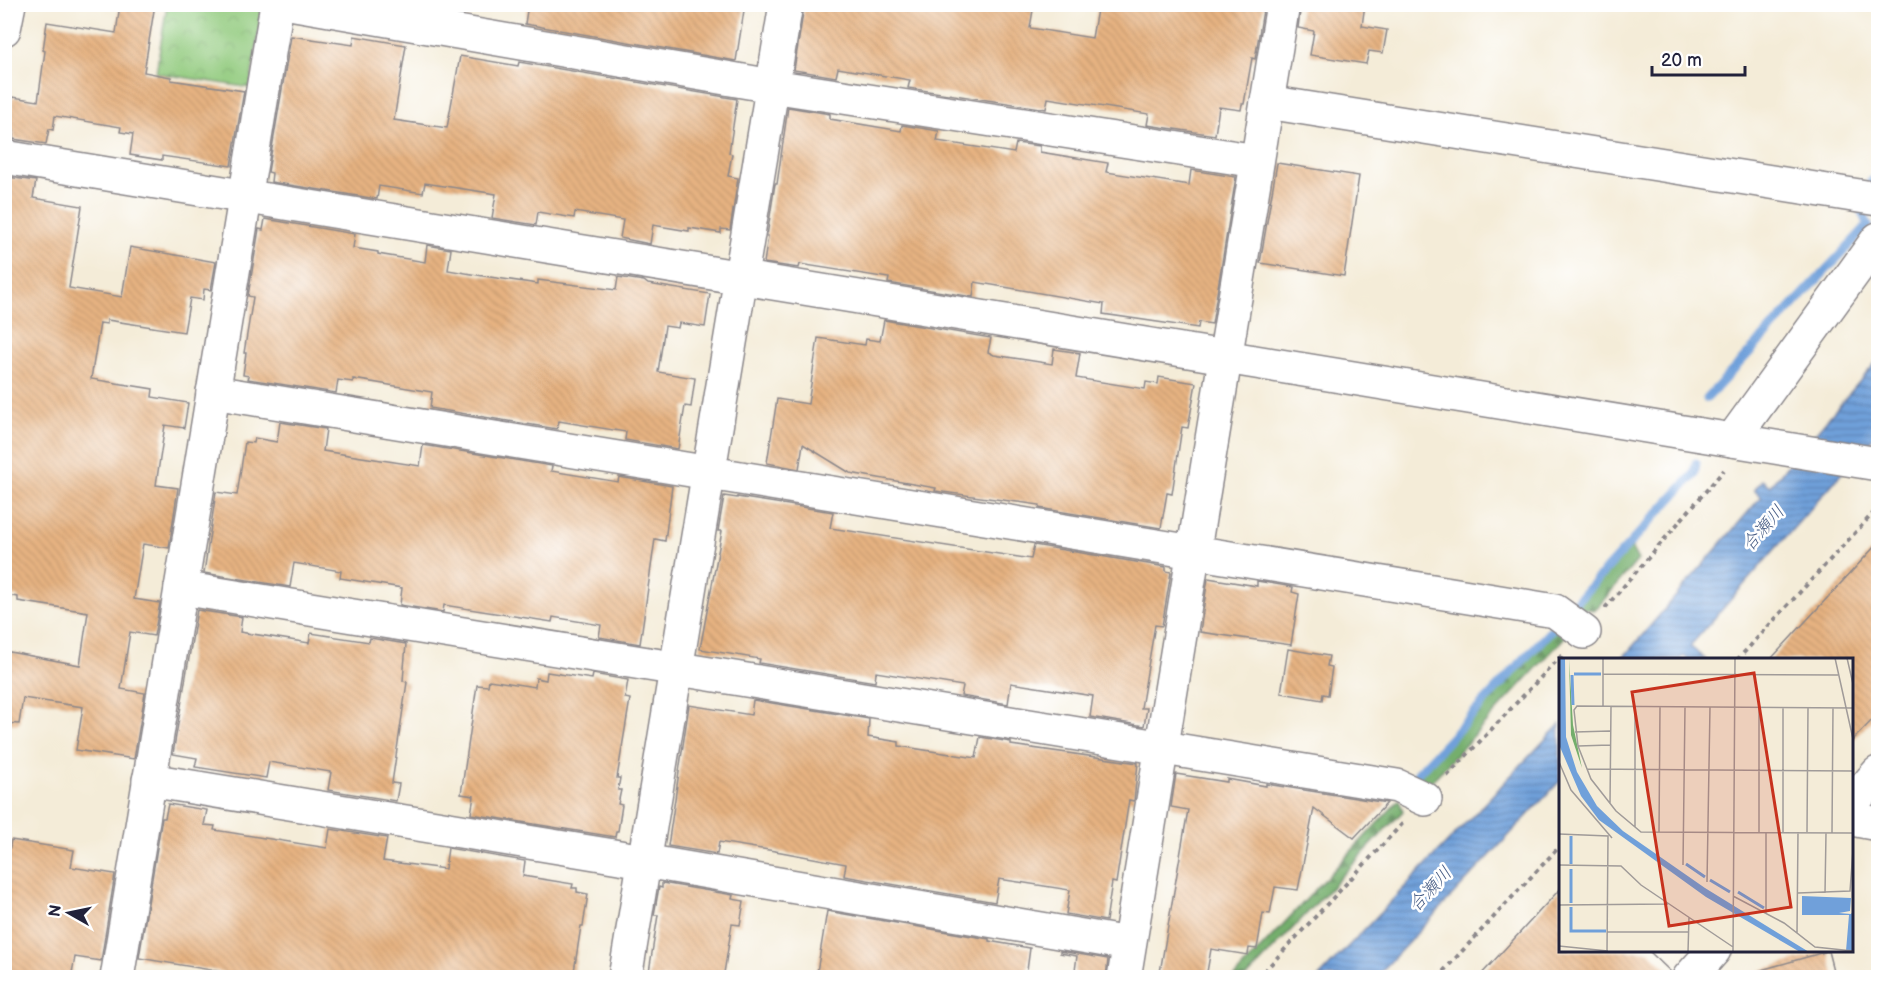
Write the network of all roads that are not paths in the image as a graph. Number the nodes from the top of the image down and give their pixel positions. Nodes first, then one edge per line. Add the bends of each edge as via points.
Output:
1 (9, 4) edge
2 (277, 4) edge
3 (295, 4) edge
4 (786, 4) edge
5 (1283, 4) edge
6 (4, 29) edge
7 (772, 86) junction
8 (1267, 102) junction
9 (4, 157) edge
10 (1257, 161) junction
11 (245, 198) junction
12 (1878, 199) edge
13 (1878, 239) edge
14 (741, 278) junction
15 (1225, 357) junction
16 (213, 392) junction
17 (1745, 442) junction
18 (1878, 465) edge
19 (708, 472) junction
20 (1194, 552) junction
21 (181, 588) junction
22 (1584, 632) road end
23 (676, 669) junction
24 (1161, 748) junction
25 (1878, 773) edge
26 (149, 780) junction
27 (1425, 799) road end
28 (1853, 800) edge
29 (1853, 819) edge
30 (1878, 824) edge
31 (644, 861) junction
32 (1129, 944) junction
33 (1711, 961) edge
34 (117, 978) edge
35 (625, 978) edge
36 (1124, 978) edge
37 (1689, 978) edge

1 - 6 street
2 - 11 street
3 - 7 street
4 - 7 street
5 - 8 street
7 - 10 street
7 - 14 street
8 - 10 street
8 - 12 street
9 - 11 street
10 - 15 street
11 - 14 street
11 - 16 street
13 - 17 street
14 - 15 street
14 - 19 street
15 - 17 street
15 - 20 street
16 - 19 street
16 - 21 street
17 - 18 street
19 - 20 street
19 - 23 street
20 - 22 street via 1555,611
20 - 24 street
21 - 23 street
21 - 26 street
23 - 24 street
23 - 31 street
24 - 27 street via 1397,786
24 - 32 street
25 - 28 street
26 - 31 street
26 - 34 street
29 - 30 street
31 - 32 street
31 - 35 street
32 - 36 street
33 - 37 street

